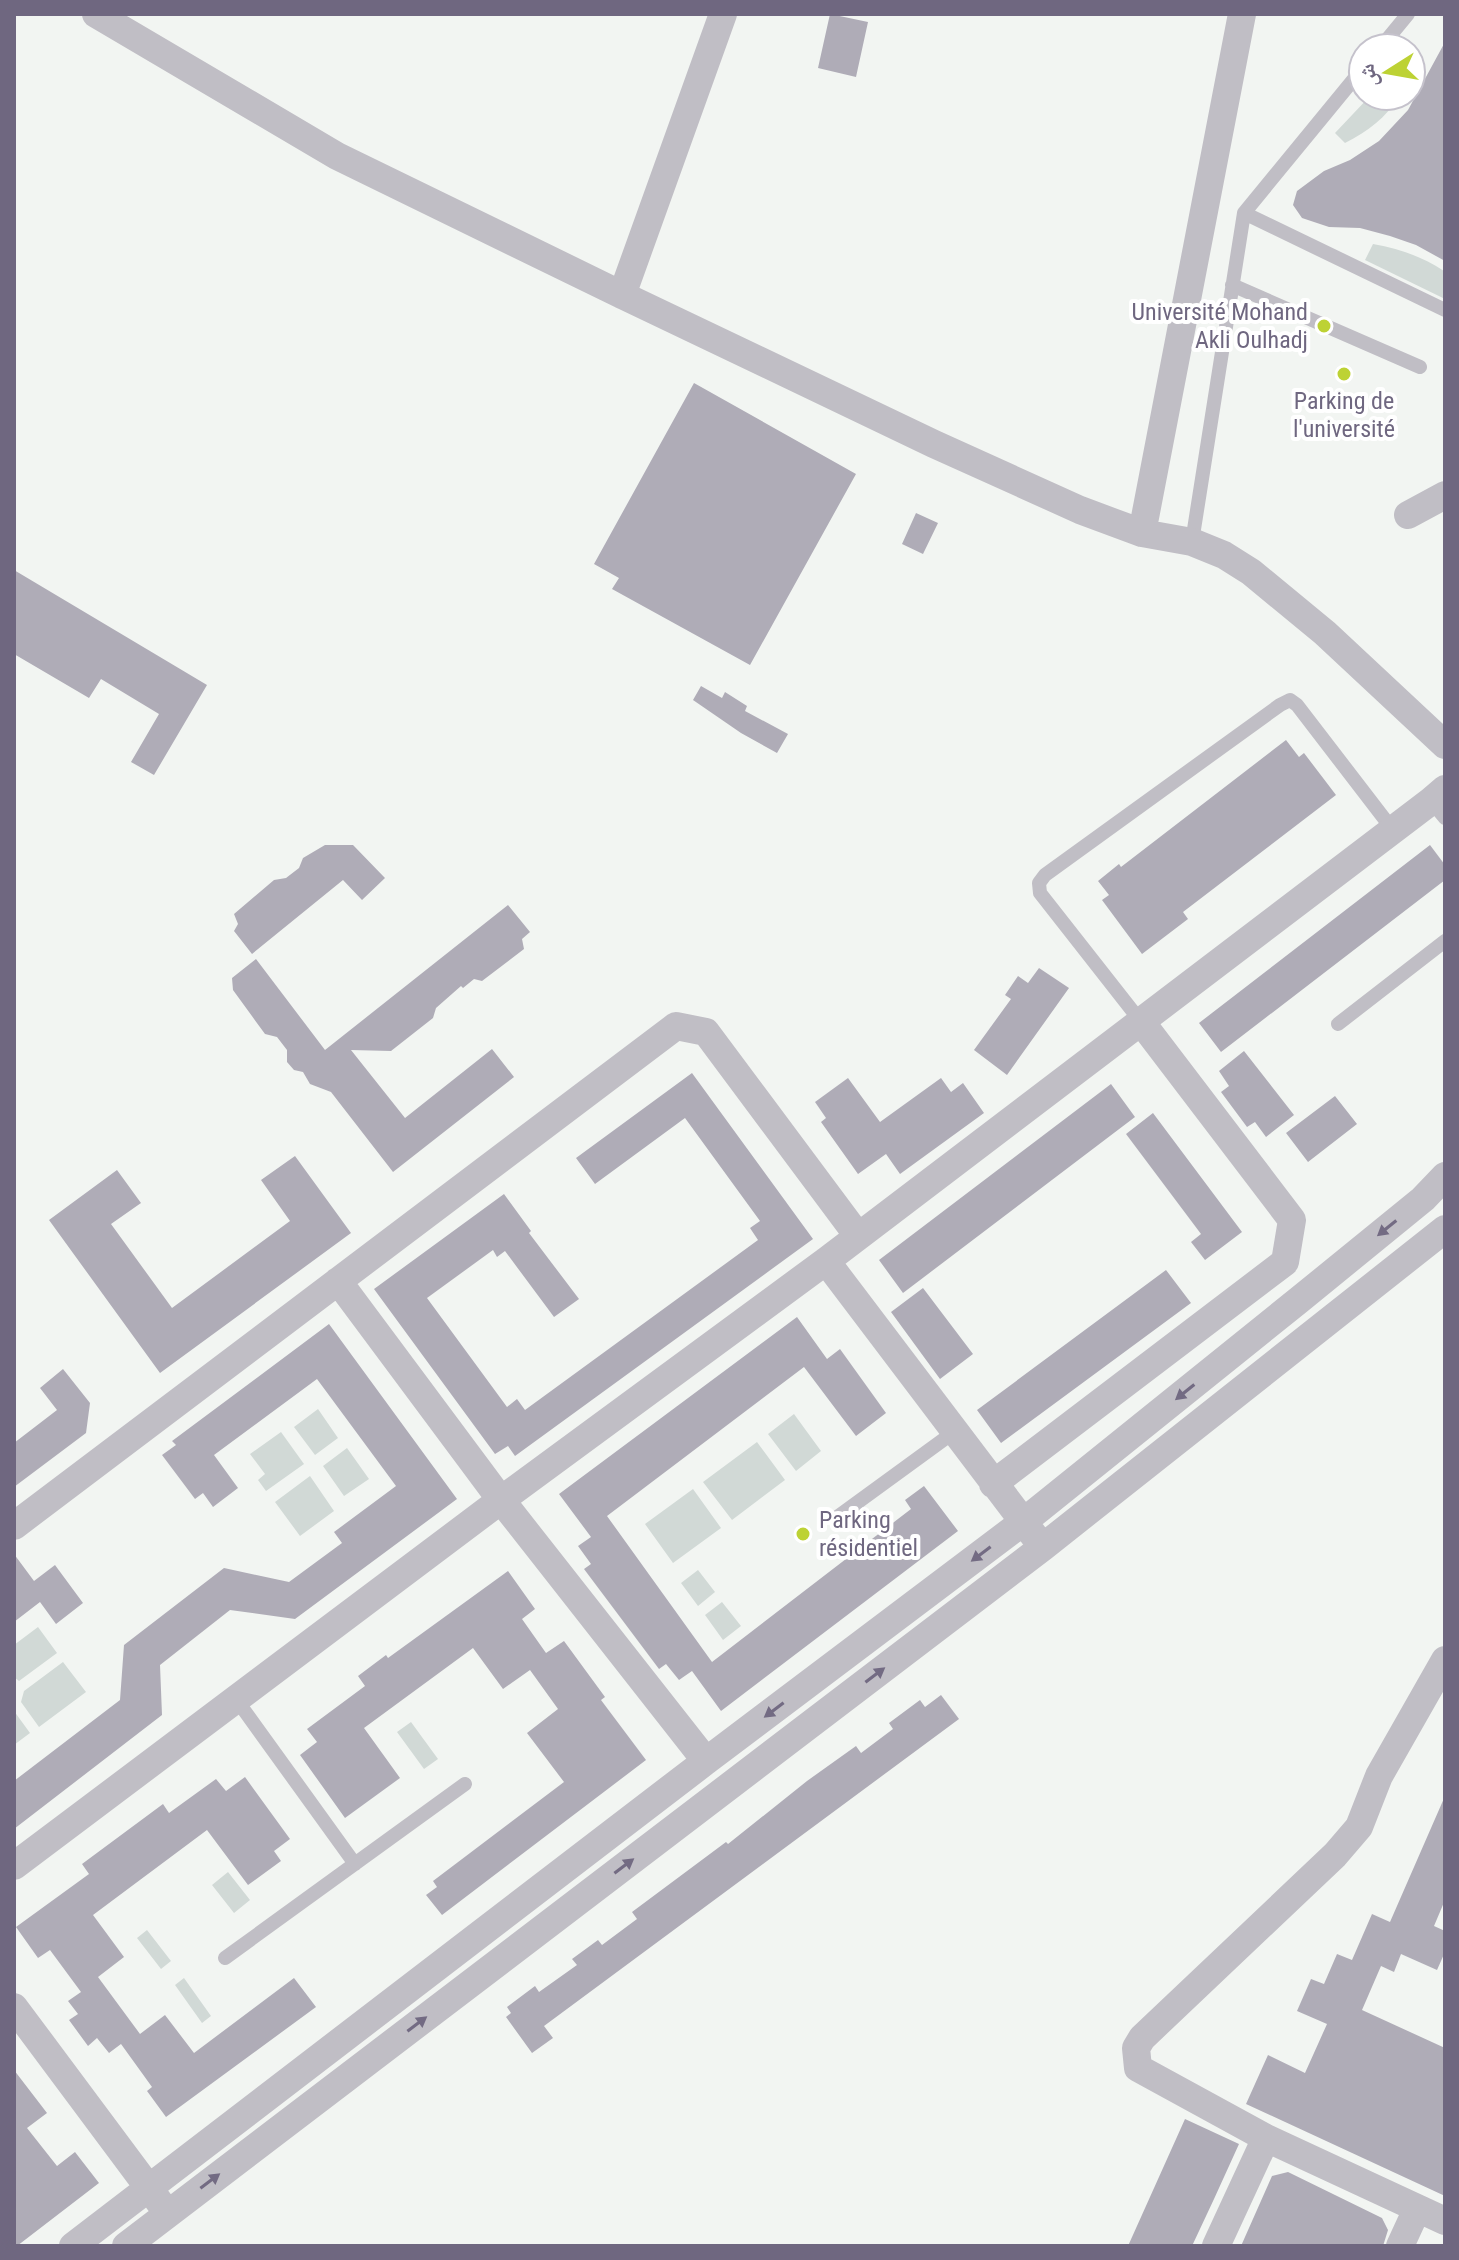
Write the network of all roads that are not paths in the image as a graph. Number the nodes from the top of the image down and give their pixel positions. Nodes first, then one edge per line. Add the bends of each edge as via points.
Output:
1 (96, 14) edge
2 (723, 14) edge
3 (1242, 14) edge
4 (1408, 14) edge
5 (1393, 32) edge
6 (1347, 87) edge
7 (1244, 213) junction
8 (1232, 285) junction
9 (622, 295) junction
10 (1445, 310) edge
11 (1420, 367) dead end
12 (1445, 495) edge
13 (1408, 515) dead end
14 (1142, 533) junction
15 (1192, 542) junction
16 (1445, 745) edge
17 (1440, 803) edge
18 (1393, 830) junction
19 (1445, 941) edge
20 (1142, 1023) junction
21 (1338, 1024) dead end
22 (1445, 1176) edge
23 (1445, 1229) edge
24 (858, 1236) junction
25 (826, 1261) junction
26 (338, 1281) junction
27 (954, 1432) junction
28 (993, 1484) junction
29 (501, 1500) junction
30 (836, 1518) dead end
31 (1023, 1522) junction
32 (14, 1526) edge
33 (1043, 1547) junction
34 (1445, 1660) edge
35 (236, 1699) junction
36 (706, 1761) junction
37 (465, 1784) dead end
38 (355, 1864) junction
39 (14, 1866) edge
40 (225, 1958) dead end
41 (14, 2007) edge
42 (1266, 2138) junction
43 (149, 2187) junction
44 (1417, 2209) junction
45 (168, 2213) junction
46 (1445, 2221) edge
47 (73, 2246) edge
48 (126, 2246) edge
49 (1216, 2246) edge
50 (1400, 2246) edge

1 - 9 street via 337,156
2 - 9 street
3 - 14 street
4 - 5 lane
6 - 7 lane
7 - 8 lane
7 - 10 lane
8 - 11 lane
8 - 15 lane
9 - 14 street via 934,444
12 - 13 street
14 - 15 street
15 - 16 street via 1251,572
17 - 18 street
18 - 20 street
18 - 20 lane via 1290,700 1045,875 1040,893
19 - 21 lane
20 - 24 street
20 - 28 street via 1292,1220 1285,1262
22 -> 31 street
23 - 33 street
24 - 25 street
24 - 26 street via 706,1032 676,1026
25 - 27 street
25 - 29 street
26 - 29 street
26 - 32 street
27 - 28 street
27 - 30 lane
28 - 31 street
29 - 35 street
29 - 36 street
31 - 33 street
31 -> 36 street
45 -> 33 street
34 - 42 street via 1379,1776 1359,1827 1136,2048 1138,2068
35 - 38 lane
35 - 39 street
36 - 43 street
37 - 38 lane
38 - 40 lane
41 - 43 street
42 - 44 street
42 - 49 street
43 - 45 street
43 - 47 street
44 - 46 street
44 - 50 street
45 - 48 street

